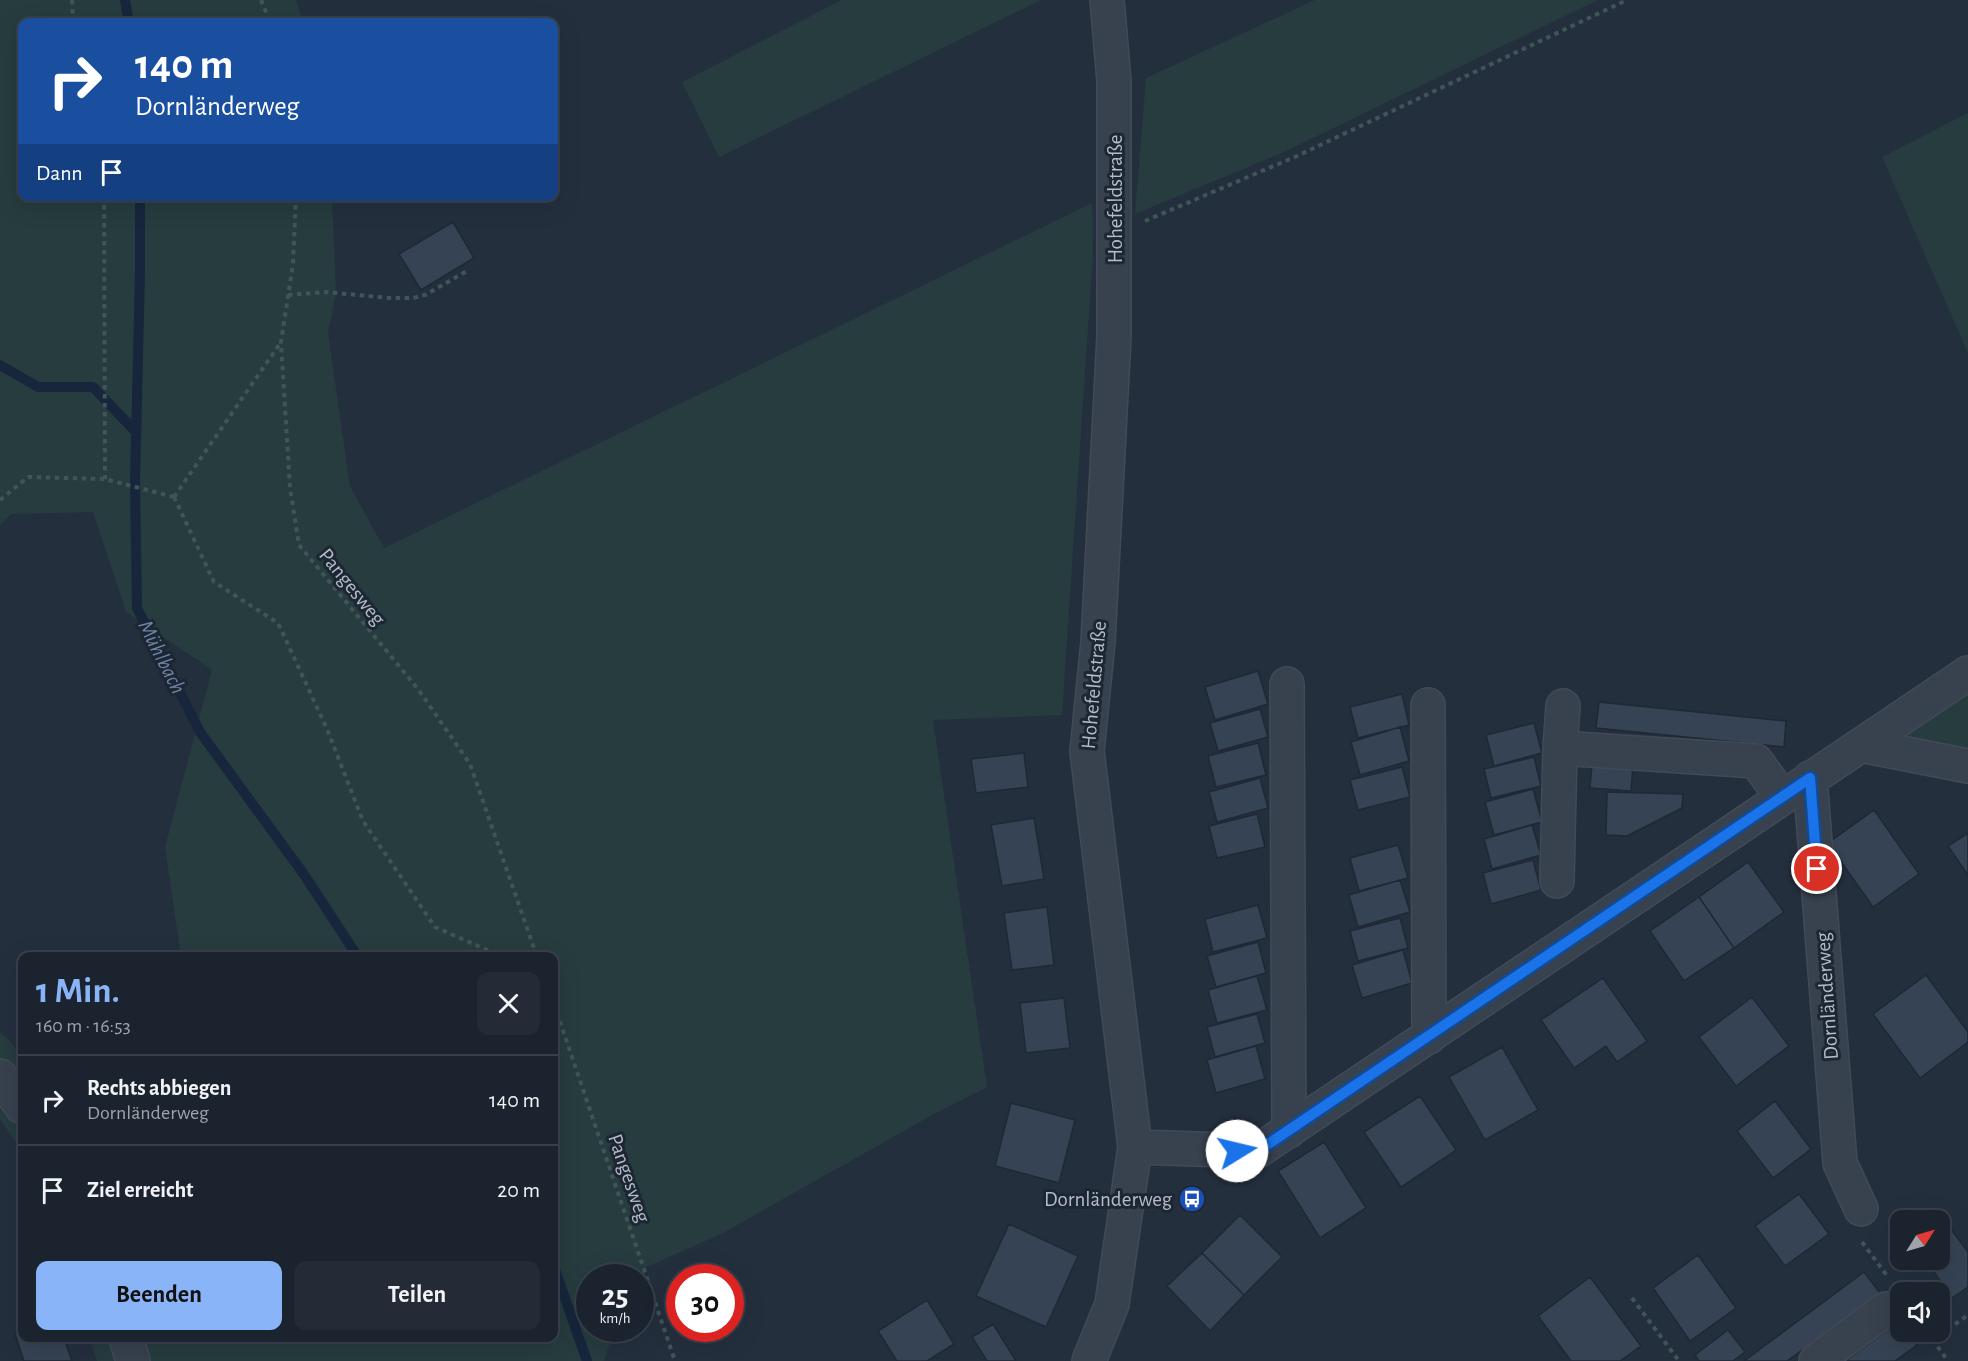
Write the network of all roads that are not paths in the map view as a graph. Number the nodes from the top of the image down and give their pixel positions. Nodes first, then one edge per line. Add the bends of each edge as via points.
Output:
1 (1107, 0) edge
2 (1968, 673) edge
3 (1287, 684) dead end
4 (1428, 705) dead end
5 (1563, 706) dead end
6 (1861, 745) junction
7 (1560, 748) junction
8 (1968, 766) edge
9 (1810, 778) junction
10 (1782, 797) junction
11 (1557, 881) dead end
12 (1429, 1037) junction
13 (0, 1076) edge
14 (18, 1101) edge
15 (1289, 1131) junction
16 (1135, 1147) junction
17 (1861, 1209) road end
18 (1890, 1297) road end
19 (127, 1342) edge
20 (133, 1361) edge
21 (1089, 1361) edge
22 (1816, 1361) edge

1 - 16 street, Hohefeldstraße via 1114,81 1114,336 1099,631 1087,751
2 - 6 street
3 - 15 street
4 - 12 street
5 - 7 street
6 - 8 street
6 - 9 street
7 - 10 street via 1756,761
7 - 11 street
9 - 10 street
9 - 17 street, Dornländerweg via 1840,1163
10 - 12 street
12 - 15 street
13 - 14 street
15 - 16 street via 1258,1151
16 - 21 street, Hohefeldstraße via 1112,1304
18 - 22 street
19 - 20 street

